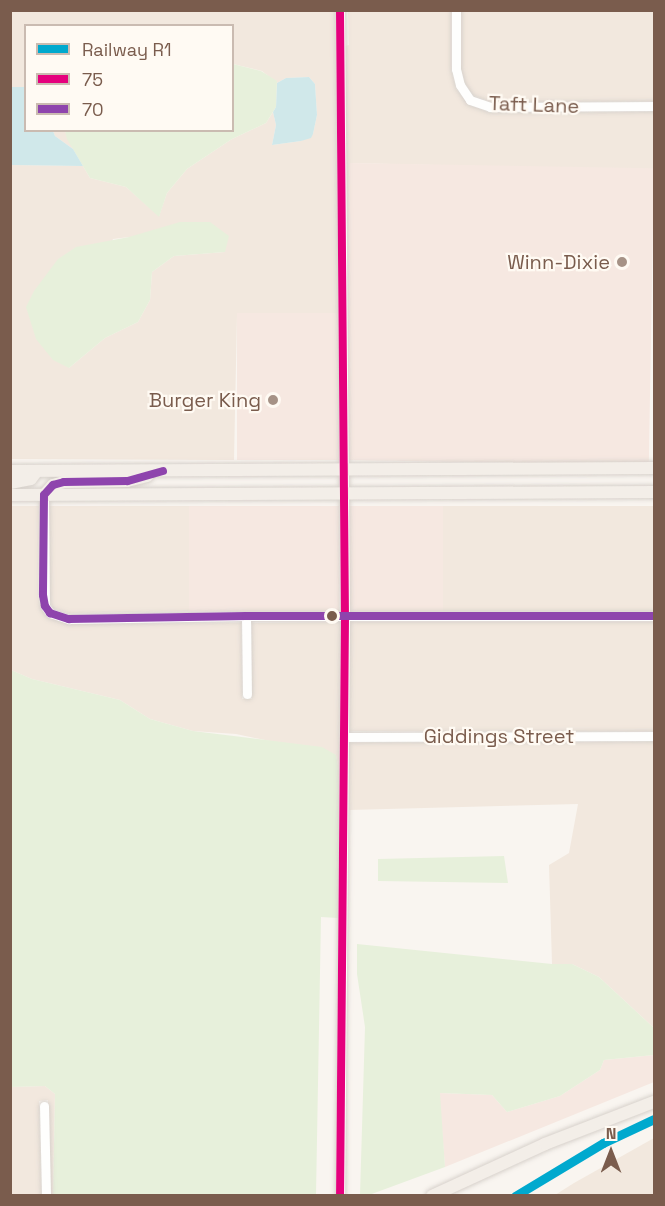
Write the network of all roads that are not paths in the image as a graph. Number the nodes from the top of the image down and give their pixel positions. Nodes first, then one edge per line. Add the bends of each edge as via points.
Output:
1 (340, 10) edge
2 (456, 10) edge
3 (654, 106) edge
4 (654, 468) edge
5 (344, 469) junction
6 (10, 471) edge
7 (37, 471) junction
8 (163, 471) junction
9 (10, 483) edge
10 (654, 492) edge
11 (344, 494) junction
12 (10, 495) edge
13 (45, 495) junction
14 (246, 616) junction
15 (654, 616) edge
16 (345, 617) junction
17 (247, 694) dead end
18 (654, 736) edge
19 (344, 737) junction
20 (654, 1102) edge
21 (44, 1106) dead end
22 (46, 1196) edge
23 (340, 1196) edge
24 (432, 1196) edge

1 - 5 street
2 - 3 street, Taft Lane via 456,69 470,100 490,107
4 - 5 main road
5 - 8 main road
5 - 11 street
6 - 7 main road
7 - 8 main road
7 - 9 main road via 32,479
8 - 13 main road via 127,481 64,482 53,485
10 - 11 main road
11 - 13 main road
11 - 16 street
12 - 13 main road
13 - 14 street via 43,595 50,613 69,619
14 - 16 street
14 - 17 street
15 - 16 street
16 - 19 street
18 - 19 street, Giddings Street
19 - 23 street
20 - 24 main road via 545,1144
21 - 22 street

